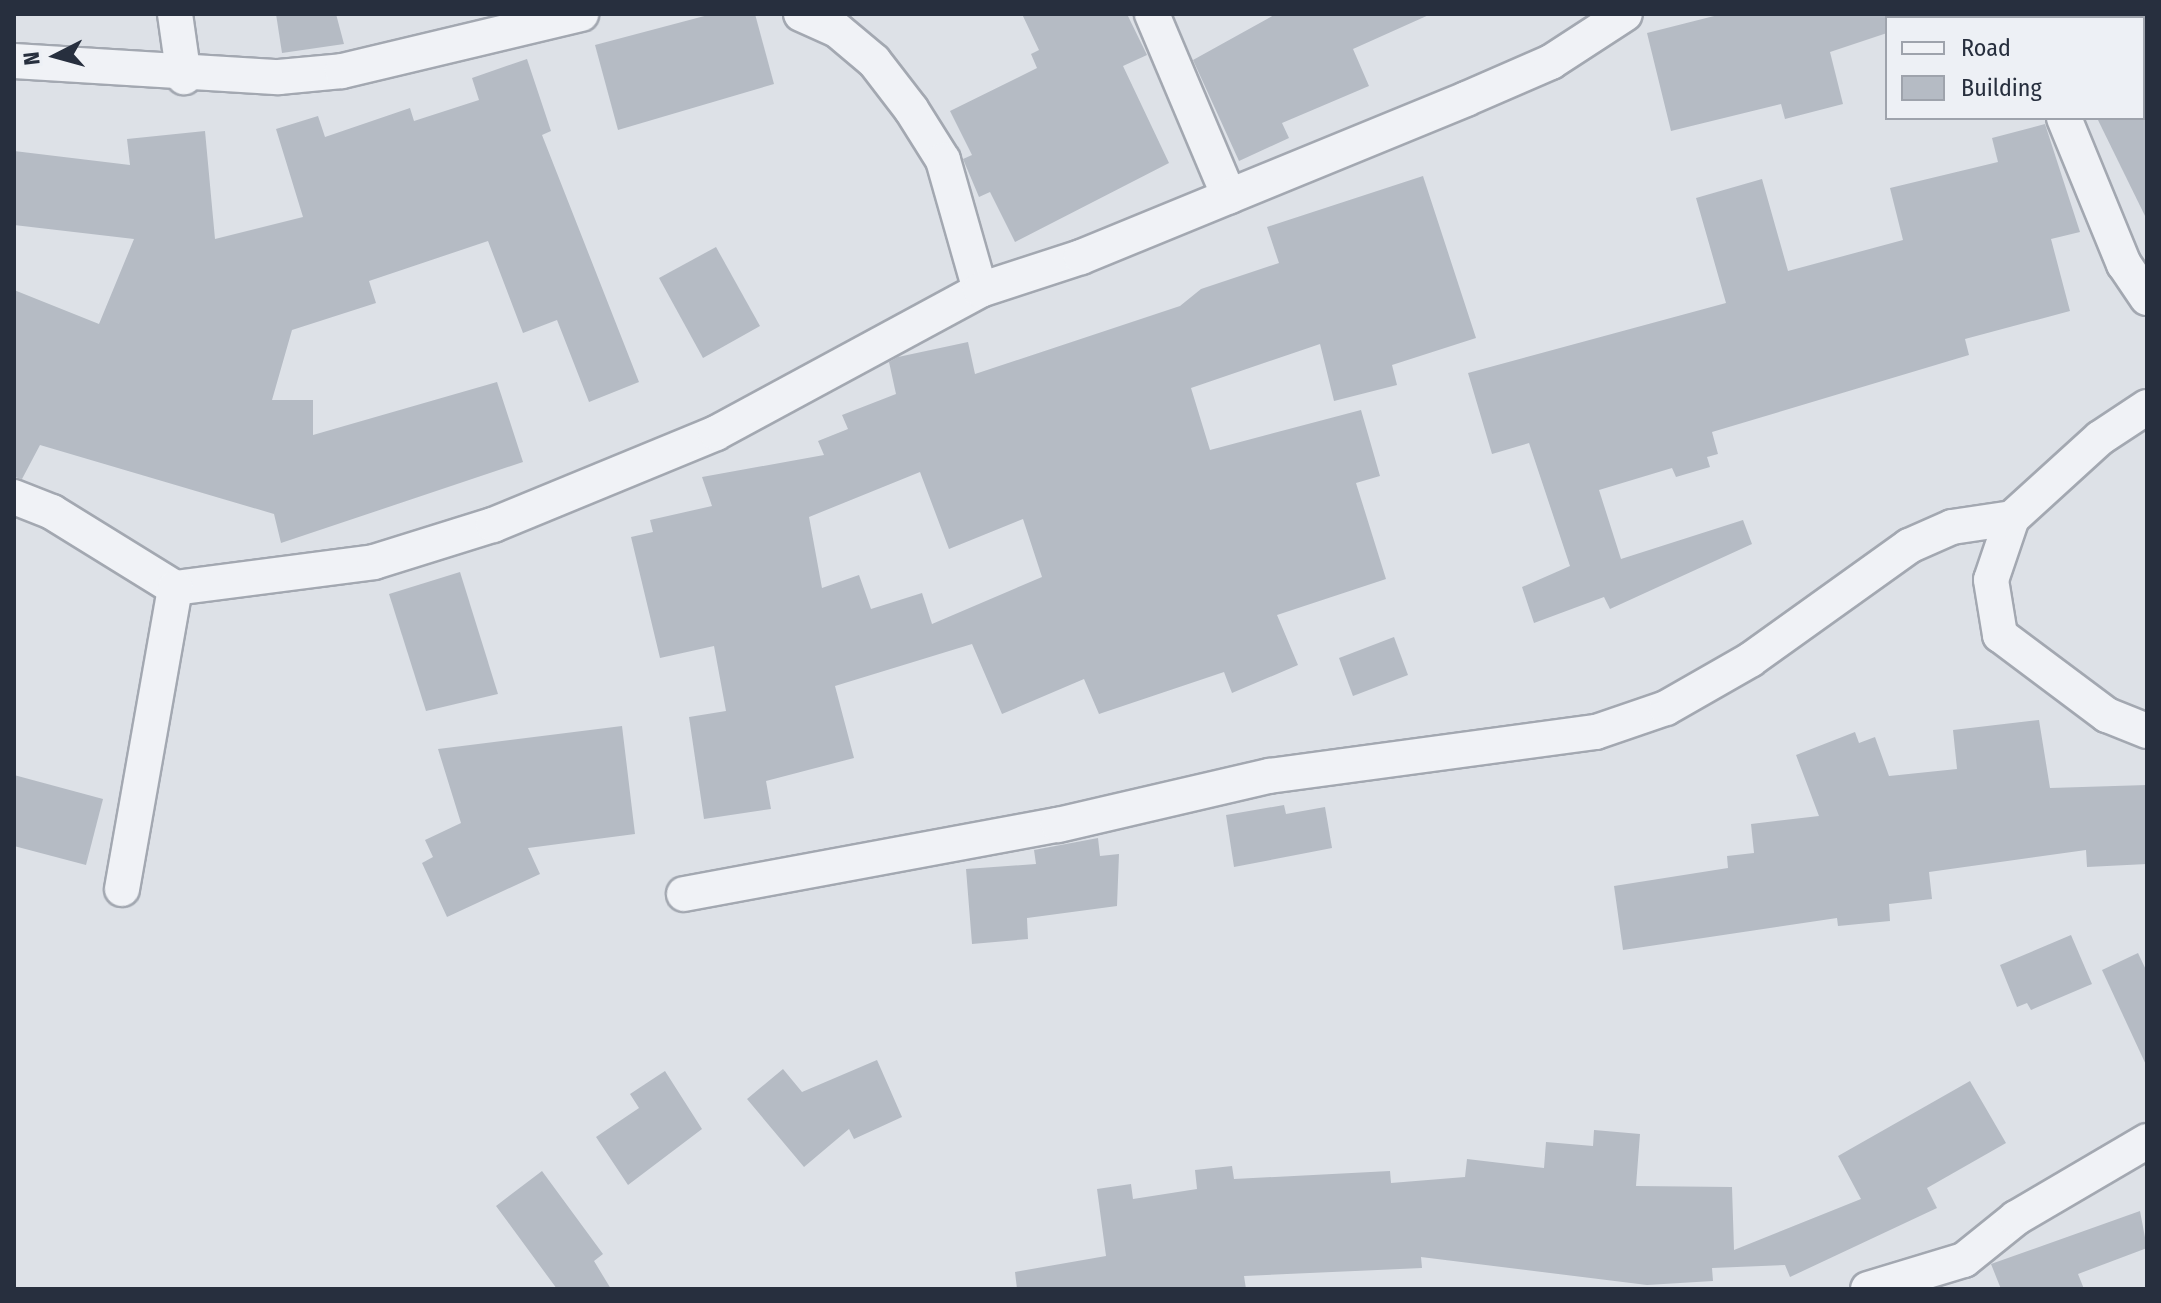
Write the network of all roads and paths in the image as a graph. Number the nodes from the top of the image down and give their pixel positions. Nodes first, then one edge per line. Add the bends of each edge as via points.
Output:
1 (175, 14) edge
2 (581, 14) edge
3 (801, 14) edge
4 (1152, 14) edge
5 (1625, 14) edge
6 (14, 61) edge
7 (184, 77) junction
8 (2065, 120) edge
9 (1229, 196) junction
10 (980, 290) junction
11 (2147, 298) edge
12 (2147, 407) edge
13 (14, 497) edge
14 (2012, 518) junction
15 (175, 588) junction
16 (2147, 731) edge
17 (122, 889) dead end
18 (684, 894) dead end
19 (2147, 1141) edge
20 (1970, 1275) edge
21 (1868, 1289) edge

1 - 7 street
2 - 7 street via 342,71
3 - 10 street via 837,30 874,61 911,109 943,160
4 - 9 street
5 - 9 street via 1551,62
6 - 7 street
8 - 11 street via 2124,264
9 - 10 street
10 - 15 street via 716,433 493,525 374,562
12 - 14 street via 2100,438
13 - 15 street
14 - 16 street via 1991,580 2000,635 2107,715
14 - 18 street via 1952,527 1909,546 1750,660 1666,708 1596,732 1269,776 1058,825
15 - 17 street
19 - 20 street via 2016,1218
20 - 21 street

